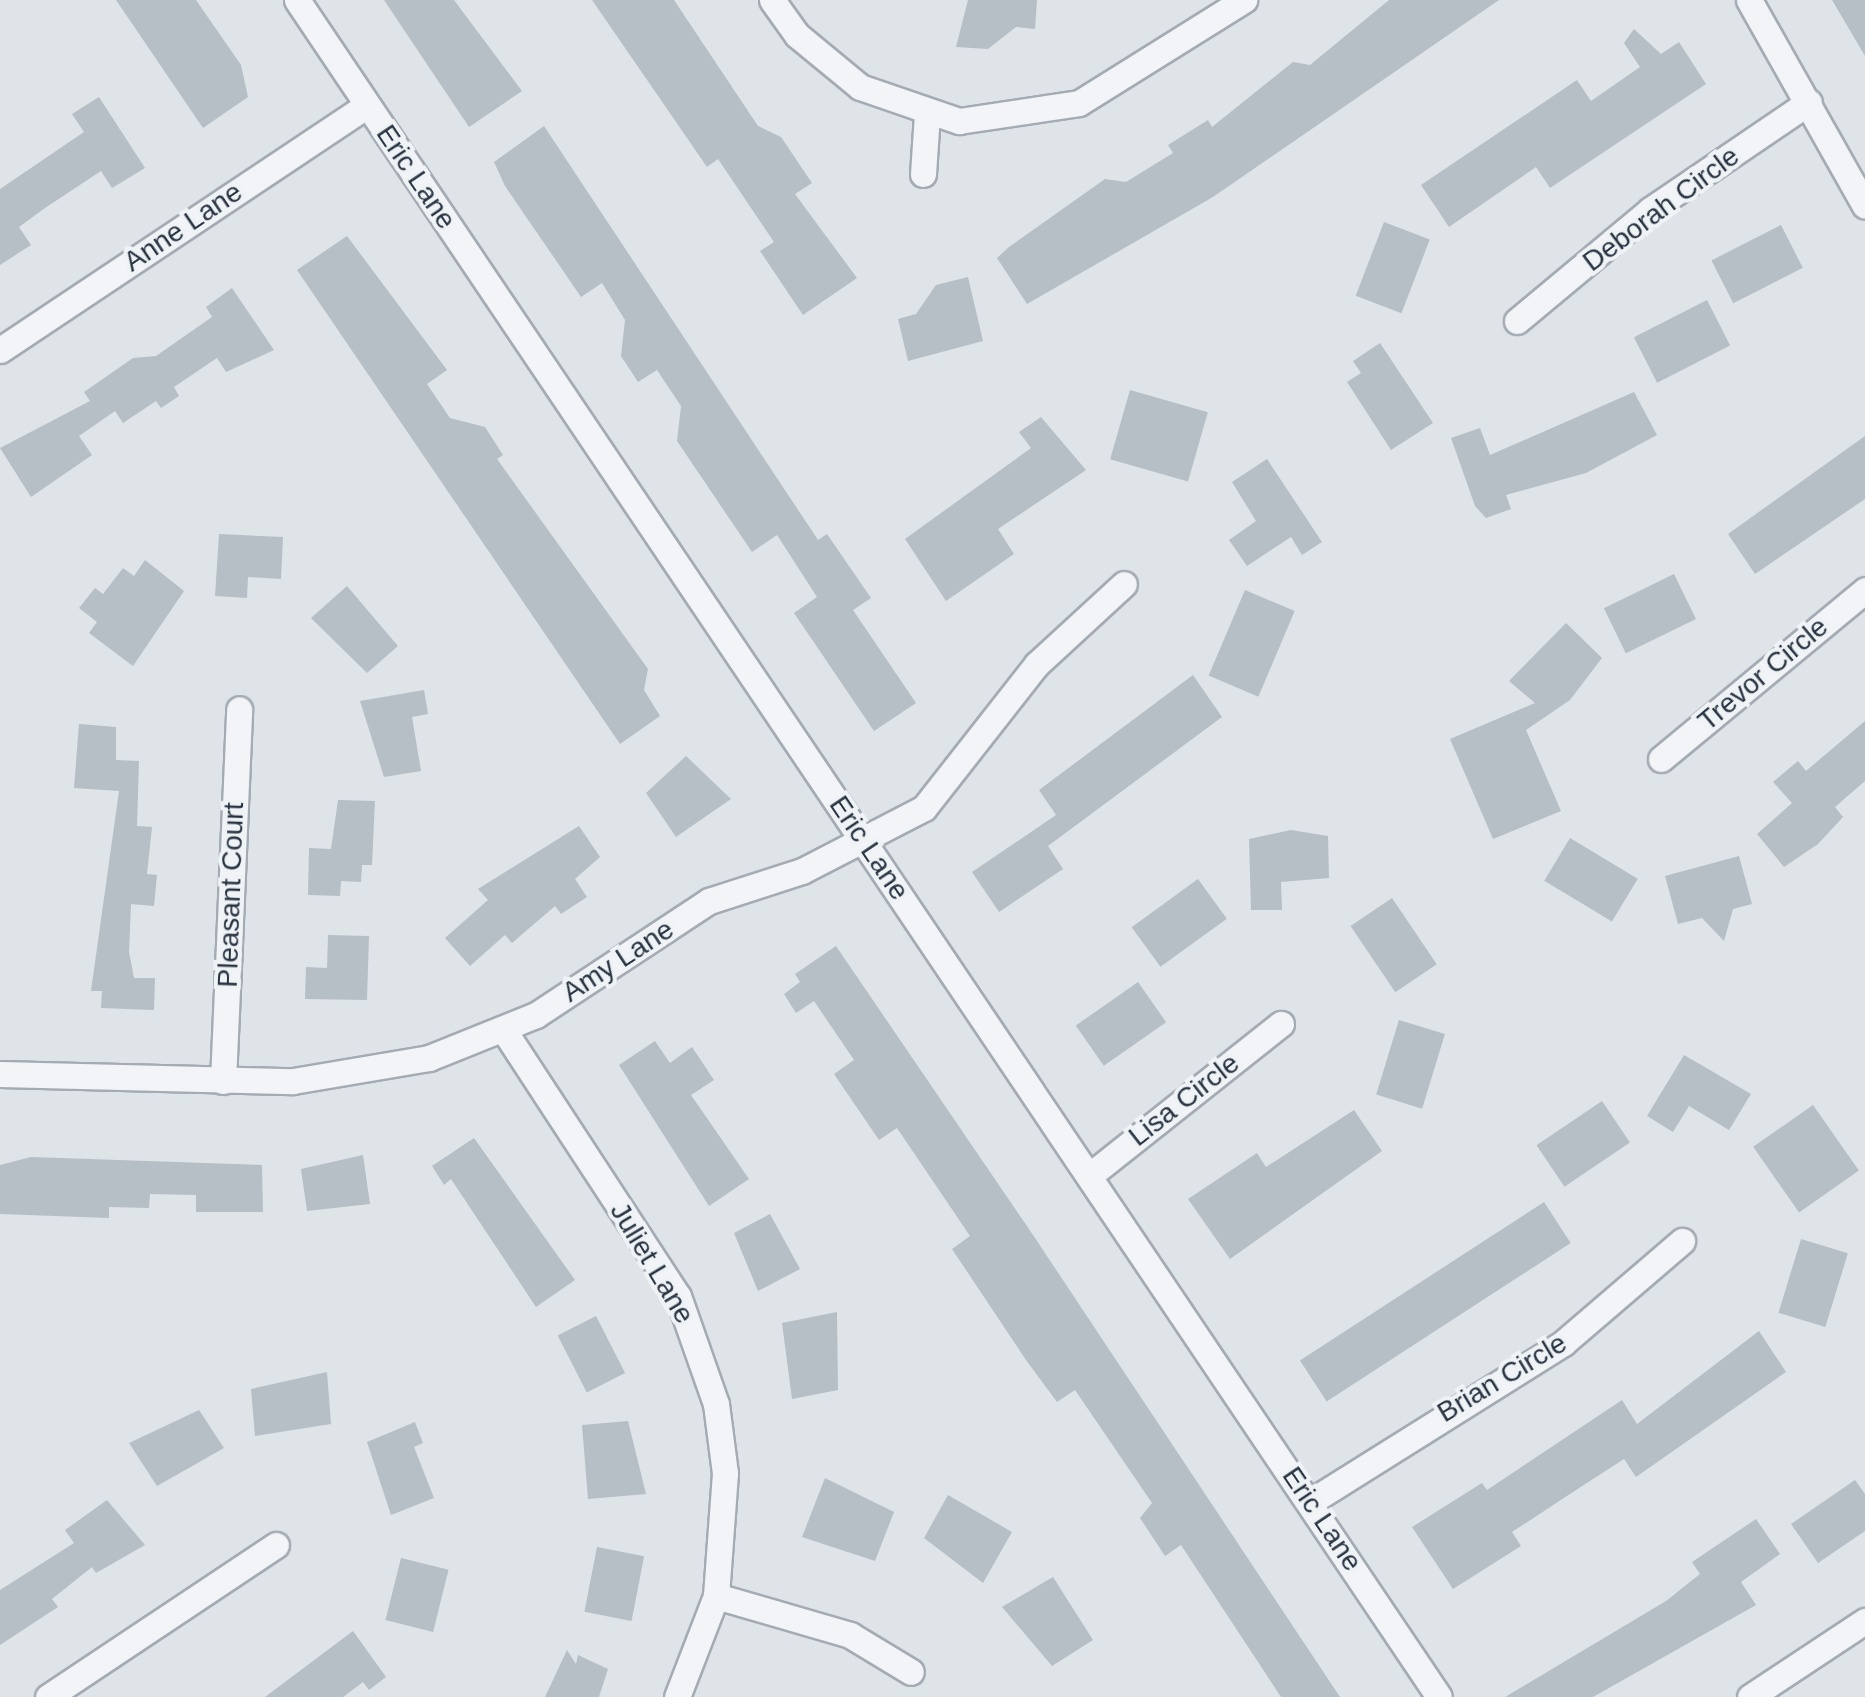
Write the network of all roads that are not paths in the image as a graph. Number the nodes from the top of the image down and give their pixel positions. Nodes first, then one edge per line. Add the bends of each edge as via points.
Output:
1 (297, 0) edge
2 (772, 0) edge
3 (1244, 0) edge
4 (1749, 0) edge
5 (1809, 102) junction
6 (367, 105) junction
7 (927, 113) junction
8 (923, 174) dead end
9 (1865, 206) edge
10 (1517, 321) dead end
11 (0, 350) edge
12 (1124, 584) dead end
13 (1865, 590) edge
14 (238, 709) dead end
15 (1661, 759) dead end
16 (865, 844) junction
17 (1280, 1024) dead end
18 (503, 1029) junction
19 (0, 1074) edge
20 (223, 1081) junction
21 (1089, 1176) junction
22 (1682, 1241) dead end
23 (1310, 1502) junction
24 (276, 1545) dead end
25 (716, 1596) junction
26 (1865, 1621) edge
27 (912, 1672) dead end
28 (48, 1697) edge
29 (678, 1697) edge
30 (1439, 1697) edge
31 (1750, 1697) edge

1 - 6 street, Eric Lane
2 - 7 street via 797,35 860,87
3 - 7 street via 1080,103 975,120
4 - 5 street
5 - 9 street
5 - 10 street, Deborah Circle via 1650,210
6 - 11 street, Anne Lane
6 - 16 street, Eric Lane
7 - 8 street
12 - 16 street, Amy Lane via 1037,664 924,808
13 - 15 street, Trevor Circle
14 - 20 street, Pleasant Court
16 - 18 street, Amy Lane via 709,901
16 - 21 street, Eric Lane
17 - 21 street, Lisa Circle
18 - 20 street, Amy Lane via 364,1072
18 - 25 street, Juliet Lane via 678,1296 698,1344 725,1473
19 - 20 street, Amy Lane
21 - 23 street, Eric Lane
22 - 23 street, Brian Circle via 1564,1343
23 - 30 street, Eric Lane
24 - 28 street
25 - 27 street via 850,1635
25 - 29 street, Juliet Lane
26 - 31 street

